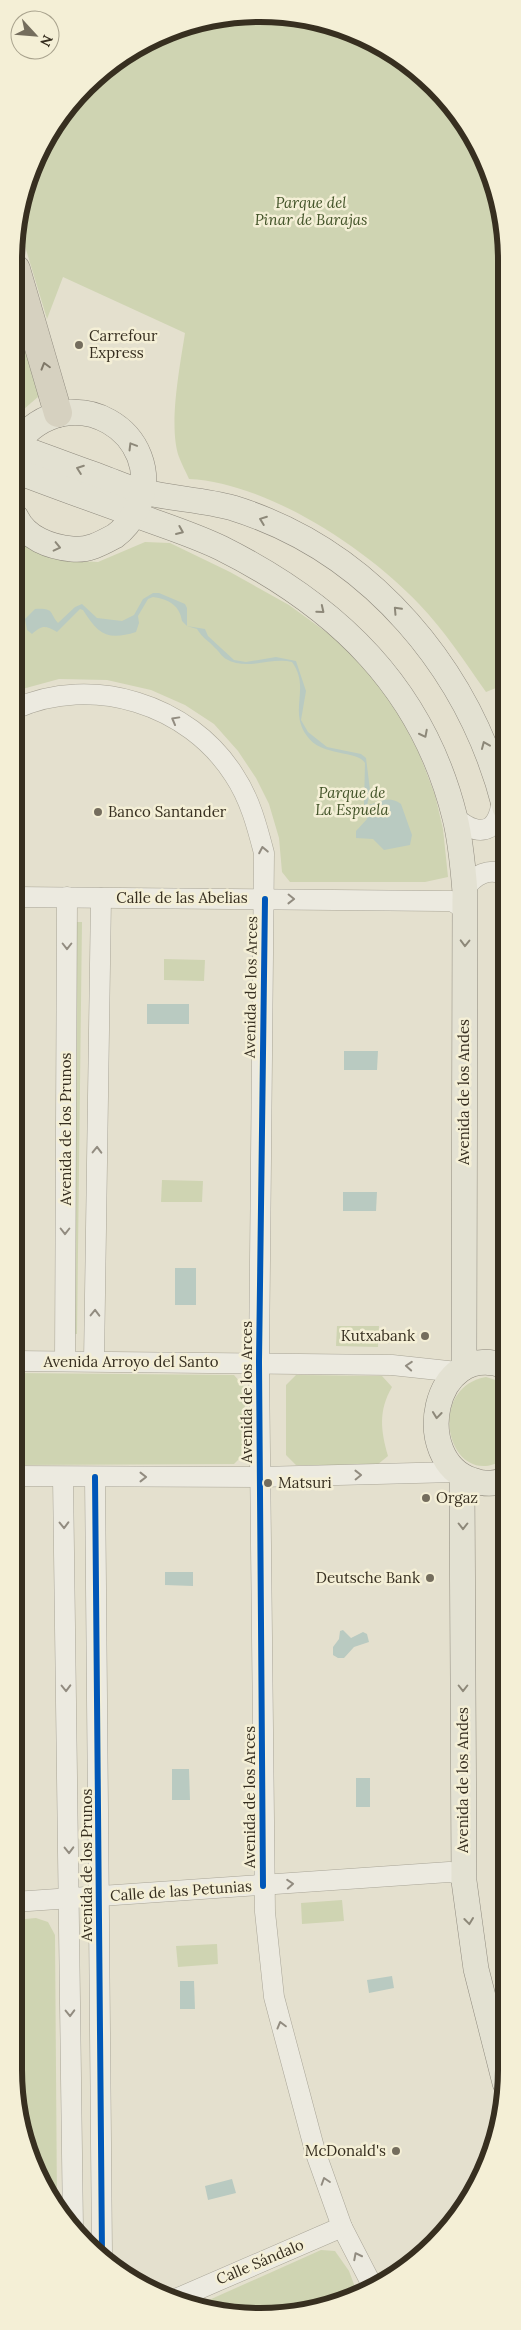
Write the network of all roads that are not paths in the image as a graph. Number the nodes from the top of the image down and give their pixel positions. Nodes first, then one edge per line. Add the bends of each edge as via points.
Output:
1 (23, 293) edge
2 (58, 413) junction
3 (23, 435) edge
4 (23, 448) edge
5 (23, 473) edge
6 (138, 503) junction
7 (23, 527) edge
8 (23, 707) edge
9 (498, 786) edge
10 (498, 817) edge
11 (456, 818) junction
12 (498, 873) edge
13 (23, 897) edge
14 (67, 897) junction
15 (101, 898) junction
16 (265, 898) junction
17 (465, 900) junction
18 (23, 1361) edge
19 (64, 1361) junction
20 (94, 1362) junction
21 (259, 1362) junction
22 (498, 1365) edge
23 (461, 1370) junction
24 (459, 1475) junction
25 (23, 1476) edge
26 (63, 1477) junction
27 (95, 1477) junction
28 (260, 1477) junction
29 (498, 1481) edge
30 (464, 1881) junction
31 (264, 1886) junction
32 (99, 1897) junction
33 (70, 1898) junction
34 (23, 1901) edge
35 (498, 2052) edge
36 (73, 2215) edge
37 (342, 2227) junction
38 (102, 2246) edge
39 (370, 2281) edge
40 (185, 2295) edge

2 -> 1 highway
2 - 3 main road via 41,420
6 -> 2 main road via 140,460 122,430 90,413
6 -> 4 main road
5 - 6 main road
7 -> 6 main road via 34,537 54,547 77,550 100,545 119,533
9 -> 6 main road via 474,721 454,683 396,608 356,573 304,538 232,508
6 -> 11 main road, Avenida de los Andes via 301,594 350,634 390,678 413,712 434,754
16 -> 8 street, Avenida de los Arces via 264,853 257,823 244,793 221,757 189,728 139,703 101,694 54,697
10 - 11 street via 494,825 485,831 474,830
11 - 17 main road, Avenida de los Andes
12 - 17 street via 479,875
13 - 14 street, Calle de las Abelias
14 - 15 street, Calle de las Abelias
14 -> 19 street, Avenida de los Prunos
15 - 16 street, Calle de las Abelias
20 -> 15 street, Avenida de los Prunos
16 -> 17 street, Calle de las Abelias
16 - 21 street, Avenida de los Arces
17 -> 23 main road, Avenida de los Andes
18 - 19 street, Avenida Arroyo del Santo
19 - 20 street, Avenida Arroyo del Santo
20 - 21 street, Avenida Arroyo del Santo
23 -> 21 street, Avenida Arroyo del Santo
21 - 28 street, Avenida de los Arces
22 - 23 main road via 486,1362
23 -> 24 main road via 445,1386 440,1397 436,1432 442,1452
28 -> 24 street
24 - 29 main road via 488,1484
24 -> 30 main road, Avenida de los Andes
25 - 26 street
26 - 27 street
26 -> 33 street, Avenida de los Prunos
27 -> 28 street
27 - 32 street, Avenida de los Prunos
28 - 31 street, Avenida de los Arces
31 -> 30 street, Calle de las Petunias via 449,1872 456,1873
30 -> 35 main road, Avenida de los Andes via 476,1969
31 - 32 street, Calle de las Petunias
37 -> 31 street, Avenida de los Arces via 315,2152 274,1998
32 - 33 street, Calle de las Petunias
32 - 38 street, Avenida de los Prunos
33 - 34 street, Calle de las Petunias
33 -> 36 street, Avenida de los Prunos
39 -> 37 street, Avenida de los Arces
37 - 40 street, Calle Sándalo

